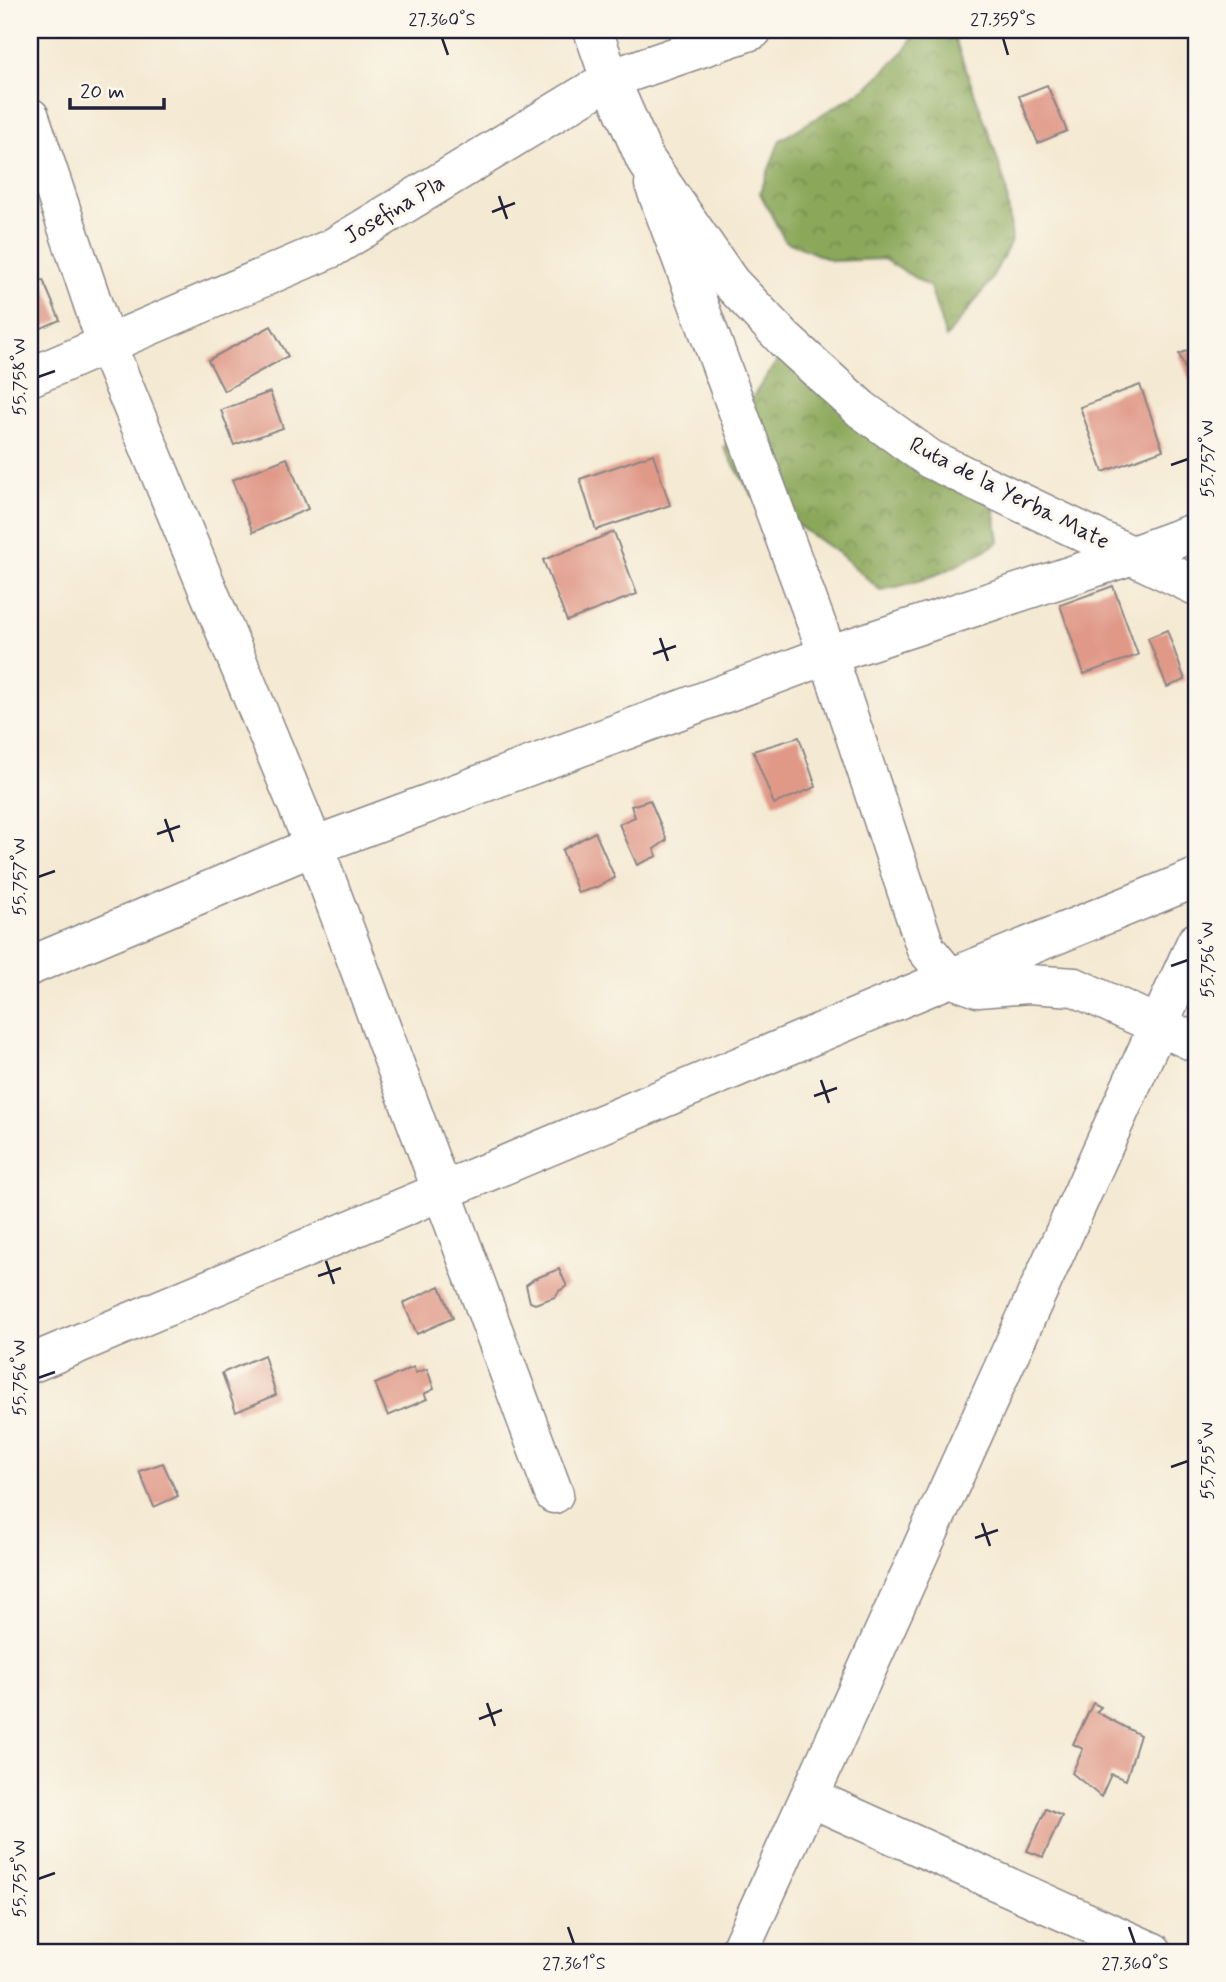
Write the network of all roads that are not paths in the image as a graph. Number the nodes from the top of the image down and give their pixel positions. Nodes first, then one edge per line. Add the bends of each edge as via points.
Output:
1 (593, 30) edge
2 (753, 30) edge
3 (610, 79) junction
4 (30, 117) edge
5 (645, 159) junction
6 (106, 343) junction
7 (30, 377) edge
8 (1196, 532) edge
9 (1130, 556) junction
10 (1196, 586) edge
11 (828, 655) junction
12 (314, 846) junction
13 (1196, 878) edge
14 (1196, 942) edge
15 (30, 966) edge
16 (950, 978) junction
17 (1157, 1025) junction
18 (1196, 1043) edge
19 (442, 1192) junction
20 (30, 1364) edge
21 (554, 1494) dead end
22 (809, 1797) junction
23 (739, 1952) edge
24 (1153, 1952) edge

1 - 3 street
2 - 3 street, Josefina Pla
3 - 5 street
3 - 6 street, Josefina Pla via 332,248
4 - 6 street
5 - 9 street, Ruta de la Yerba Mate via 730,282 861,409 930,459
5 - 11 street
6 - 7 street, Josefina Pla
6 - 12 street
8 - 9 street
9 - 10 street, Ruta de la Yerba Mate
9 - 11 street
11 - 12 street
11 - 16 street via 926,949
12 - 15 street
12 - 19 street
13 - 16 street
14 - 17 street
16 - 17 street via 978,988 1075,987
16 - 19 street
17 - 18 street
17 - 22 street
19 - 20 street
19 - 21 street
22 - 23 street
22 - 24 street

